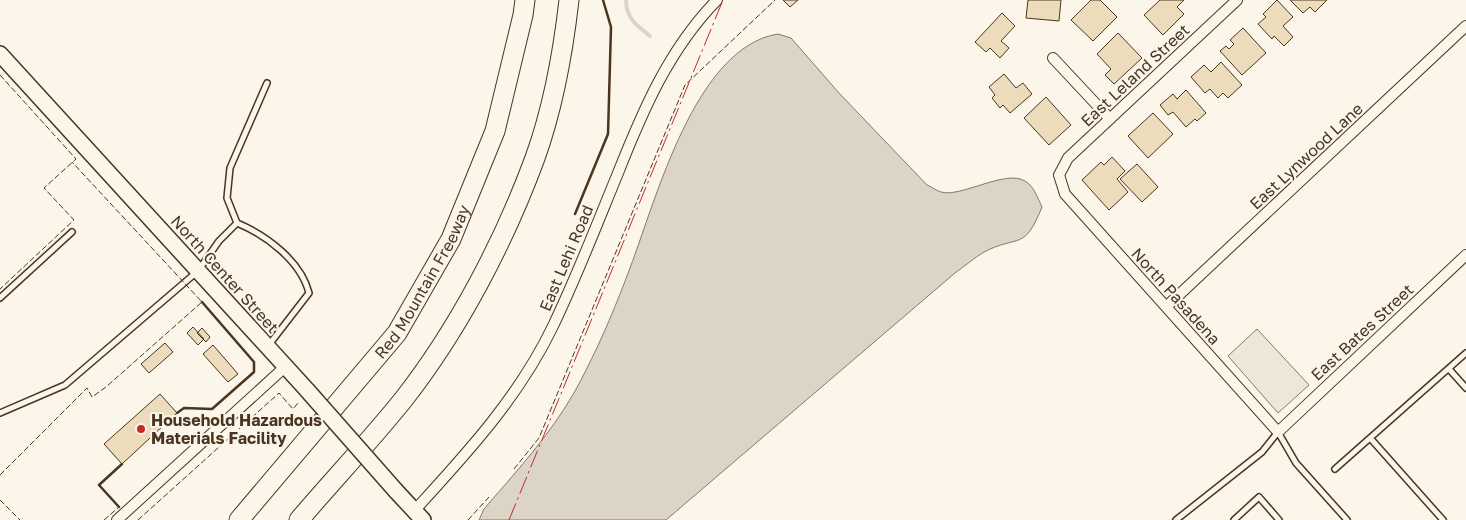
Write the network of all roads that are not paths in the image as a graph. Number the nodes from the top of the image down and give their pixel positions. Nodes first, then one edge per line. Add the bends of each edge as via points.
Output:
1 (525, 0) edge
2 (570, 0) edge
3 (717, 0) edge
4 (1232, 2) edge
5 (1466, 26) edge
6 (0, 54) edge
7 (1053, 58) dead end
8 (267, 83) dead end
9 (1110, 119) junction
10 (1059, 175) joint
11 (237, 223) junction
12 (72, 232) dead end
13 (1466, 255) edge
14 (198, 271) junction
15 (0, 298) edge
16 (1166, 307) junction
17 (268, 346) junction
18 (1466, 354) edge
19 (286, 366) junction
20 (1449, 369) junction
21 (1466, 388) edge
22 (0, 413) edge
23 (1278, 432) junction
24 (1371, 439) junction
25 (1335, 469) dead end
26 (419, 515) edge
27 (117, 520) edge
28 (239, 520) edge
29 (299, 520) edge
30 (1176, 520) edge
31 (1234, 520) edge
32 (1279, 520) edge
33 (1347, 520) edge
34 (1443, 520) edge

1 - 28 highway, Red Mountain Freeway via 496,131 451,240 397,333
2 - 29 highway via 564,43 535,158 456,325 403,400
3 - 26 street, East Lehi Road via 669,62 644,108 540,352 494,421
4 - 9 street, East Leland Street
5 - 16 street, East Lynwood Lane
6 - 14 street, North Center Street
7 - 9 street
8 - 11 lane via 230,168 227,198
9 - 10 street, East Leland Street via 1068,158
10 - 16 street, North Pasadena via 1065,194
11 - 14 lane via 219,241
11 - 17 lane via 274,243 306,279 309,293
12 - 15 lane
13 - 23 street, East Bates Street
14 - 17 street, North Center Street
14 - 22 lane via 65,385
16 - 23 street, North Pasadena
17 - 19 street, North Center Street
18 - 20 lane
19 - 26 street, North Center Street, bridge
19 - 27 street
20 - 21 lane
20 - 24 lane
23 - 30 lane via 1262,452
23 - 33 lane via 1296,463
24 - 25 lane
24 - 34 lane
31 - 32 lane via 1259,497

